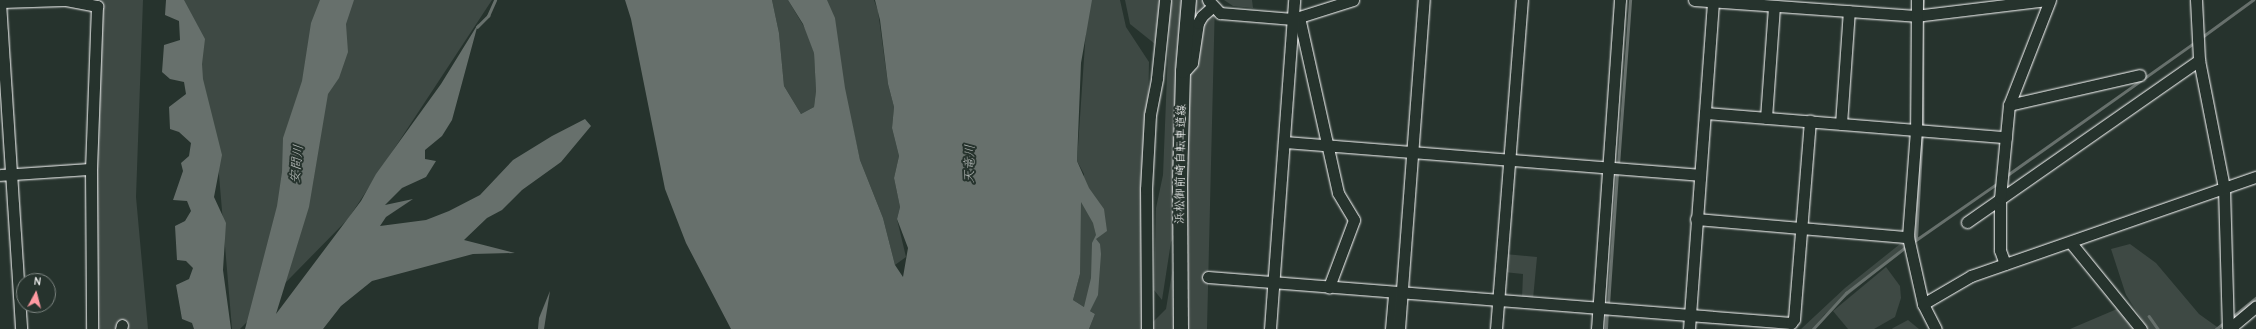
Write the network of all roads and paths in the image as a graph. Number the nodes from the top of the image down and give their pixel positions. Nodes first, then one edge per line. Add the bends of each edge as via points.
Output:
1 (66, 0) edge
2 (1165, 0) edge
3 (1190, 0) edge
4 (1294, 0) edge
5 (1353, 0) edge
6 (1424, 0) edge
7 (1522, 0) edge
8 (1620, 0) edge
9 (1694, 0) edge
10 (1917, 0) edge
11 (2044, 0) edge
12 (2049, 0) edge
13 (2196, 0) edge
14 (1713, 1) edge
15 (0, 2) edge
16 (1210, 4) edge
17 (1774, 6) junction
18 (1849, 11) junction
19 (1915, 16) junction
20 (1296, 18) junction
21 (2199, 60) junction
22 (1183, 73) junction
23 (2140, 75) dead end
24 (2009, 105) junction
25 (1705, 113) junction
26 (1766, 118) junction
27 (1810, 121) junction
28 (1840, 124) junction
29 (1916, 130) junction
30 (2006, 137) junction
31 (1284, 142) junction
32 (1327, 146) junction
33 (1412, 153) junction
34 (1510, 161) junction
35 (91, 169) junction
36 (1609, 169) junction
37 (12, 174) junction
38 (0, 175) edge
39 (1700, 175) junction
40 (2256, 177) edge
41 (2224, 188) junction
42 (2000, 198) junction
43 (1696, 219) junction
44 (1968, 222) dead end
45 (1801, 227) junction
46 (1908, 237) junction
47 (2071, 243) junction
48 (2006, 264) junction
49 (1208, 277) dead end
50 (1273, 283) junction
51 (1329, 287) junction
52 (1398, 292) junction
53 (1499, 299) junction
54 (1923, 304) junction
55 (1598, 306) junction
56 (2256, 306) edge
57 (1690, 314) junction
58 (21, 329) edge
59 (92, 329) edge
60 (1147, 329) edge
61 (1181, 329) edge
62 (1270, 329) edge
63 (1391, 329) edge
64 (1399, 329) edge
65 (1496, 329) edge
66 (1597, 329) edge
67 (1688, 329) edge
68 (1936, 329) edge
69 (2141, 329) edge
70 (2228, 329) edge

1 - 15 street
1 - 35 street via 97,6
2 - 60 street via 1157,78 1150,115 1146,189
3 - 22 main road, 浜松御前崎自転車道線
4 - 20 street
5 - 20 street
6 - 33 street
7 - 34 street
8 - 36 street
9 - 14 street
10 - 19 street
11 - 12 street
11 - 19 street
12 - 24 street
13 - 21 street
14 - 17 street
14 - 25 street
15 - 37 street
16 - 20 street via 1220,13
16 - 22 street via 1202,16 1192,63
17 - 18 street
17 - 26 street
18 - 19 street
18 - 28 street
19 - 29 street
20 - 31 street
20 - 32 street
21 - 41 street
21 - 42 street
22 - 61 main road, 浜松御前崎自転車道線 via 1180,181
23 - 24 street
24 - 30 street
25 - 26 street
25 - 39 street
26 - 27 street
27 - 28 street
27 - 45 street
28 - 29 street
29 - 30 street
29 - 46 street
30 - 42 street
31 - 32 street
31 - 50 street
32 - 33 street
32 - 51 street via 1338,193 1354,220
33 - 34 street
33 - 52 street
34 - 36 street
34 - 53 street
35 - 37 street
35 - 59 street
36 - 39 street
36 - 55 street
37 - 38 street
37 - 58 street
39 - 43 street
40 - 41 street
41 - 47 street
41 - 70 street
42 - 44 street
42 - 48 street via 2000,250
43 - 45 street
43 - 57 street
45 - 46 street
45 - 57 street via 1794,319 1791,322
46 - 54 street
47 - 48 street
47 - 69 street
48 - 54 street via 1971,276
49 - 50 street
50 - 51 street
50 - 62 street
51 - 52 street
52 - 53 street
52 - 63 street
52 - 64 street
53 - 55 street
53 - 65 street
54 - 68 street
55 - 57 street
55 - 66 street
56 - 70 street
57 - 67 street

